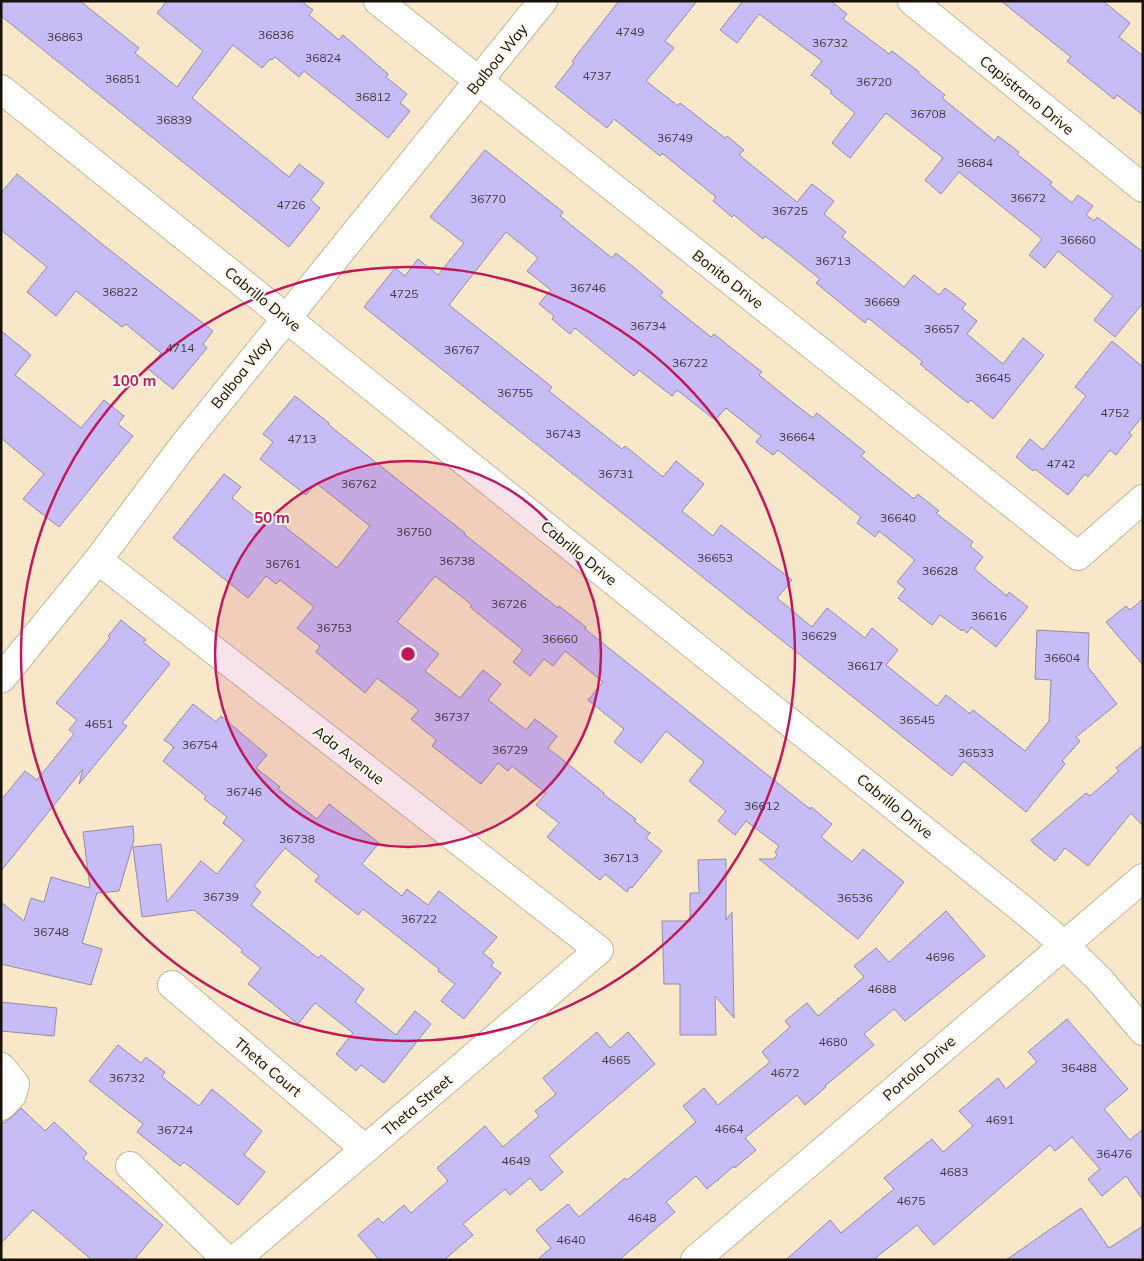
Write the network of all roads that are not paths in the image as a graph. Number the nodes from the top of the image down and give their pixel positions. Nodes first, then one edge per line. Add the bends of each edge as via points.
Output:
1 (378, 1) edge
2 (543, 1) edge
3 (912, 1) edge
4 (479, 81) junction
5 (1, 89) edge
6 (1143, 188) edge
7 (286, 318) junction
8 (1143, 499) edge
9 (98, 560) junction
10 (1, 679) edge
11 (1143, 878) edge
12 (1064, 944) junction
13 (600, 950) joint
14 (172, 985) dead end
15 (1143, 1031) edge
16 (1, 1067) edge
17 (1, 1106) edge
18 (365, 1149) junction
19 (130, 1166) dead end
20 (228, 1260) edge
21 (235, 1260) edge
22 (695, 1260) edge

1 - 4 street, Bonito Drive
2 - 4 street, Balboa Way
3 - 6 street, Capistrano Drive
4 - 7 street, Balboa Way
4 - 8 street, Bonito Drive via 1078,556
5 - 7 street, Cabrillo Drive
7 - 9 street, Balboa Way via 182,446
7 - 12 street, Cabrillo Drive
9 - 10 street, Balboa Way
9 - 13 street, Ada Avenue
11 - 12 street, Portola Drive
12 - 15 street, Cabrillo Drive
12 - 22 street, Portola Drive
13 - 18 street, Theta Street
14 - 18 street, Theta Court
16 - 17 street via 15,1084 12,1095
18 - 21 street, Theta Street
19 - 20 street

